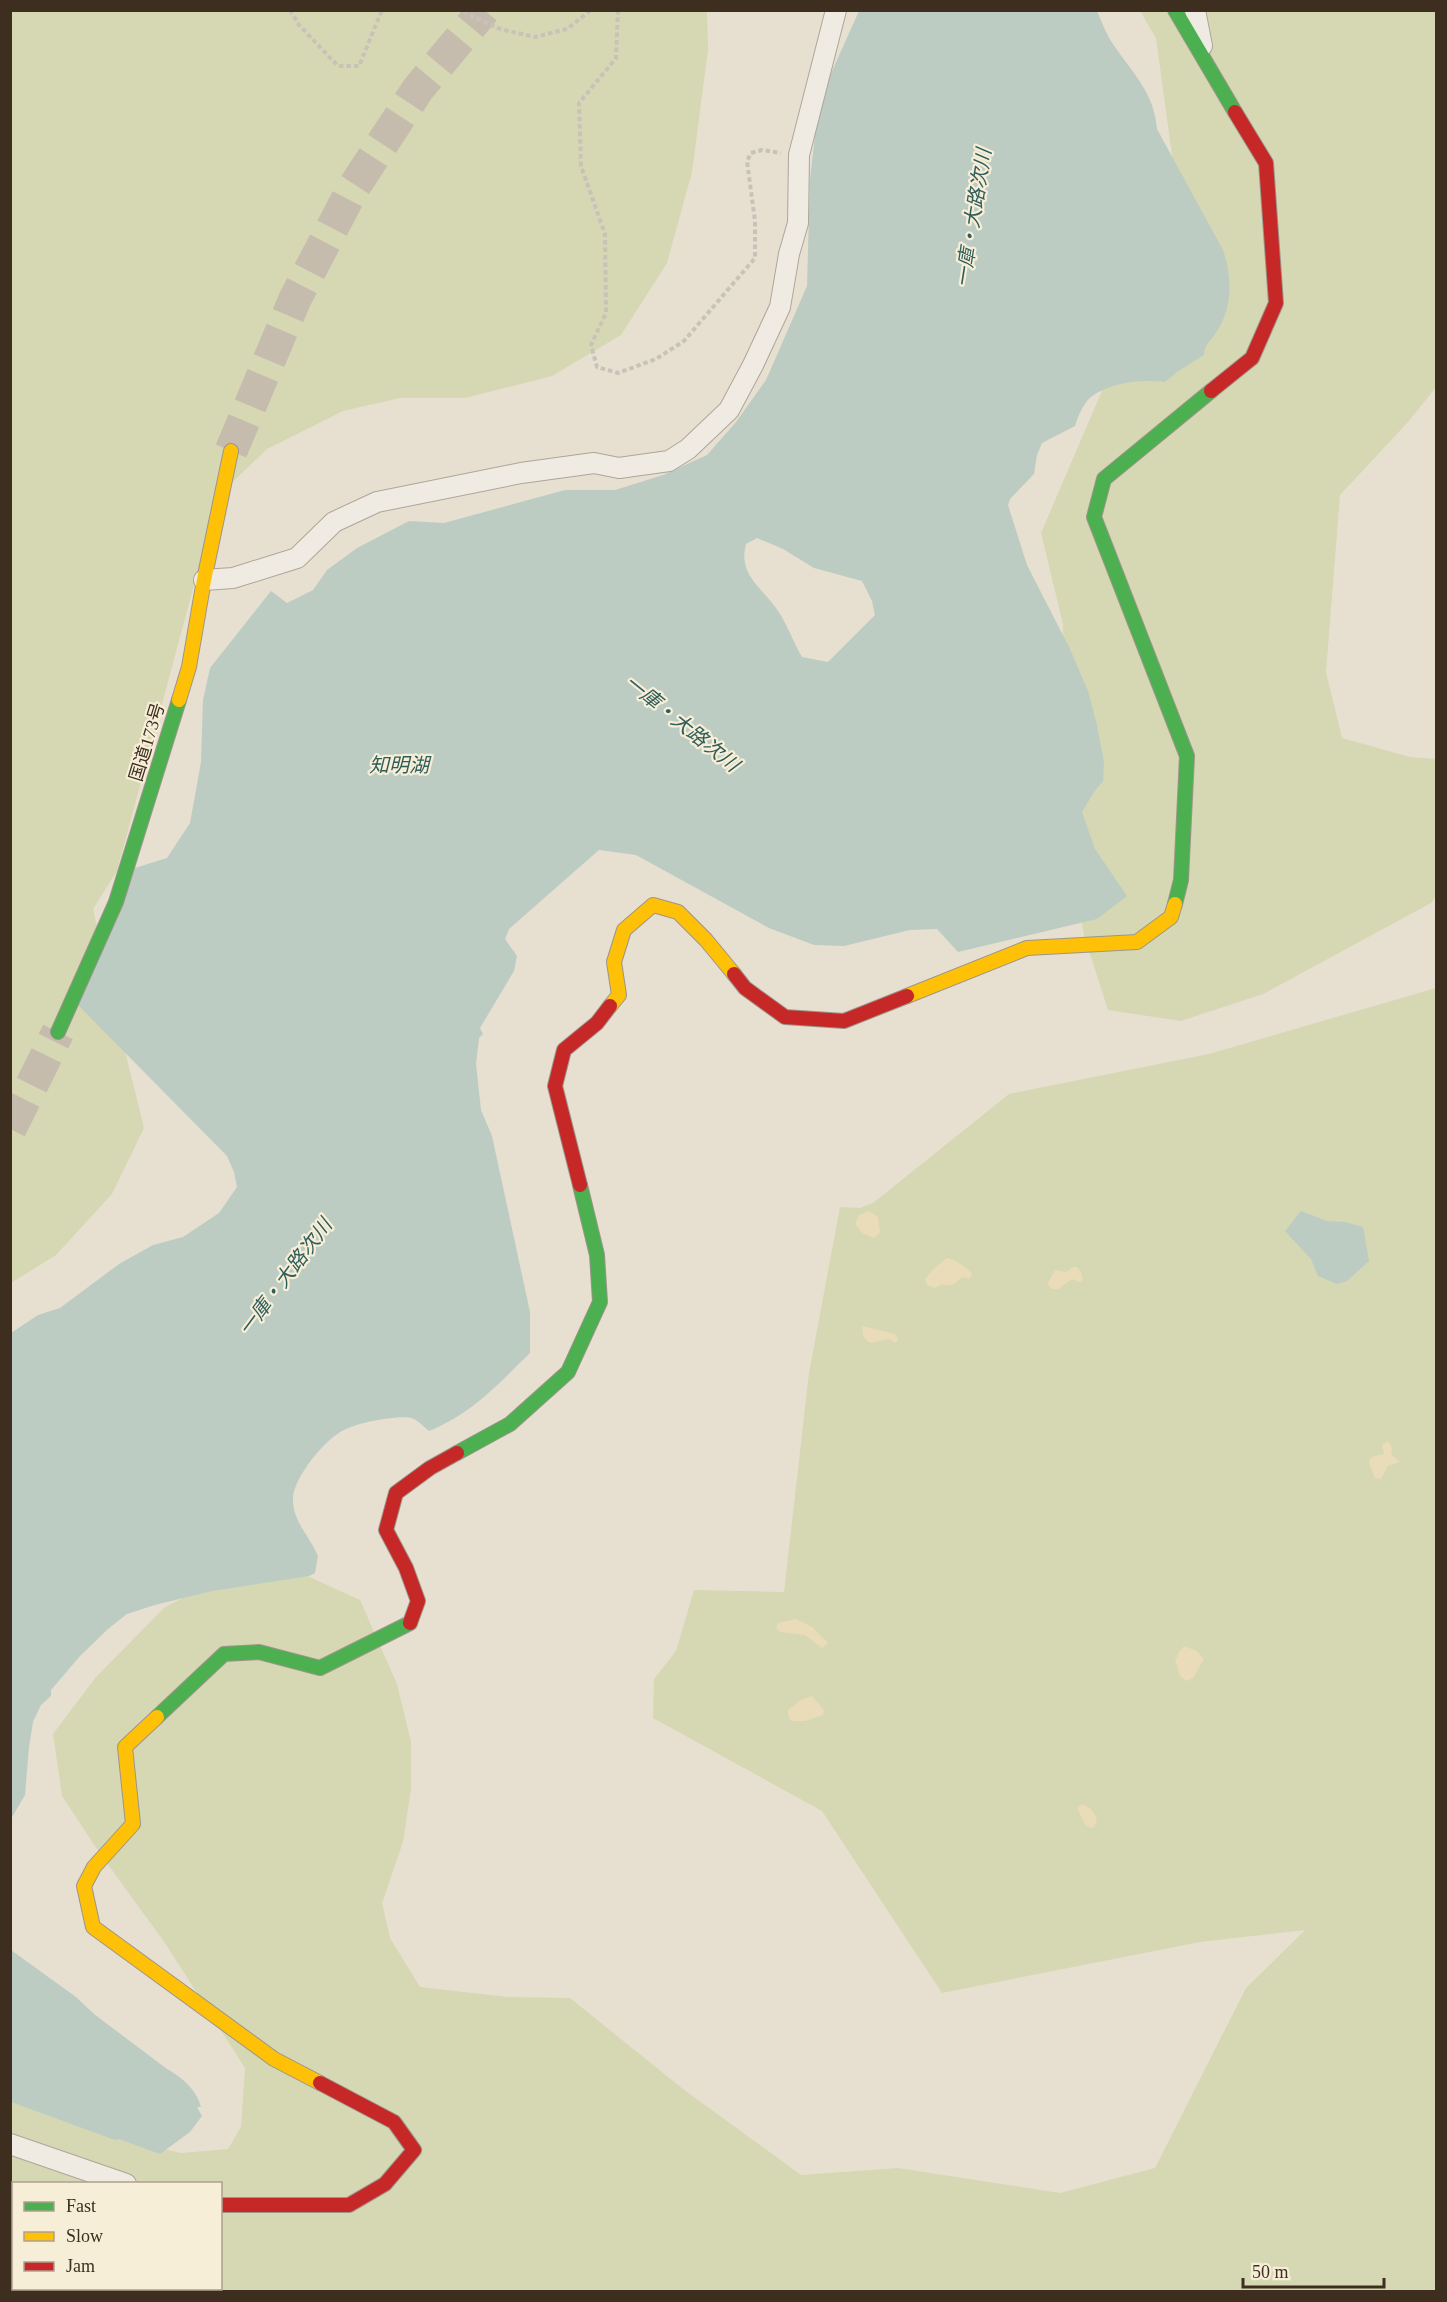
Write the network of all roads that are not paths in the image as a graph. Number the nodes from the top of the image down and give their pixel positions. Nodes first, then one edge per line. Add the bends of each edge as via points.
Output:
1 (836, 10) edge
2 (1175, 10) edge
3 (1196, 10) edge
4 (1204, 58) junction
5 (231, 451) tunnel mouth
6 (204, 580) junction
7 (58, 1032) tunnel mouth
8 (10, 2144) edge
9 (120, 2182) edge
10 (222, 2205) edge

1 - 6 street via 799,155 798,223 780,307 729,410 688,449 669,461 619,468 594,463 542,470 377,502 334,522 297,558 233,578
2 - 4 main road
3 - 4 street
4 - 10 main road via 1266,163 1276,303 1252,358 1104,479 1094,517 1187,756 1181,880 1171,917 1137,942 1027,948 844,1021 785,1017 744,988 678,912 653,905 624,930 614,962 619,995 597,1023 564,1050 555,1086 597,1255 600,1302 567,1372 510,1424 430,1468 396,1493 386,1530 418,1601 409,1624 320,1668 260,1652 224,1654 125,1748 133,1824 94,1868 84,1886 93,1927 274,2059 394,2122 414,2150 385,2184 349,2205
5 - 6 main road, 国道173号
6 - 7 main road, 国道173号 via 189,667 116,902
8 - 9 street

